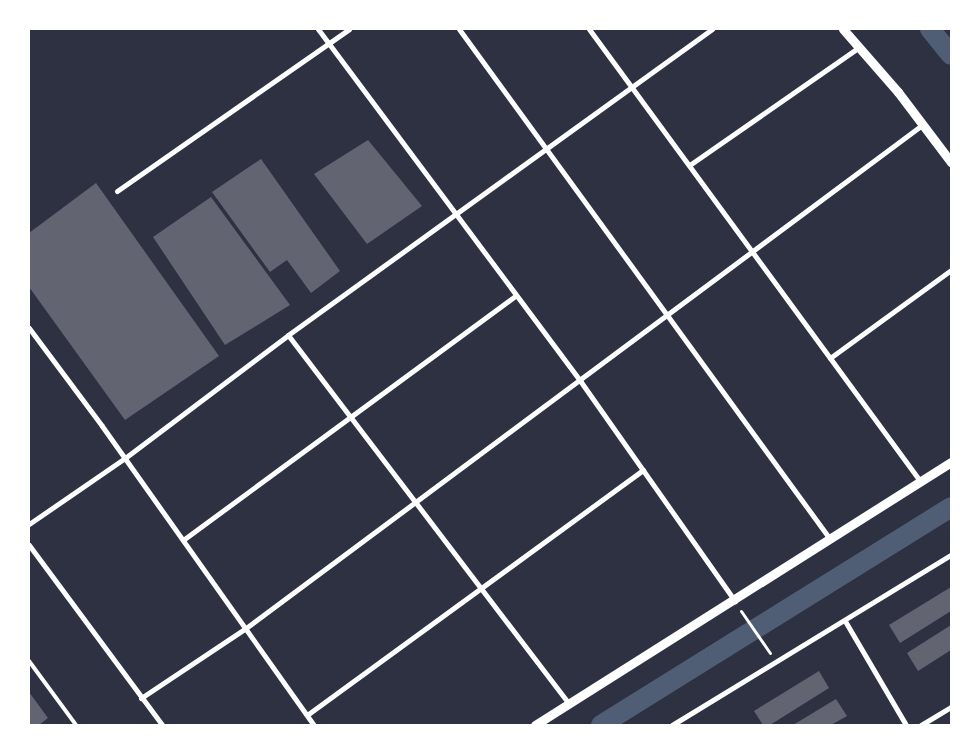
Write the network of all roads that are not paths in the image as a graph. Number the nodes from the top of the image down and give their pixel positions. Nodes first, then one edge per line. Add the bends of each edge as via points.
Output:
1 (318, 29) edge
2 (349, 29) edge
3 (460, 29) edge
4 (589, 29) edge
5 (712, 29) edge
6 (842, 29) edge
7 (328, 43) junction
8 (858, 48) junction
9 (632, 87) junction
10 (922, 125) junction
11 (546, 148) junction
12 (951, 162) edge
13 (691, 164) junction
14 (117, 191) dead end
15 (457, 216) junction
16 (754, 252) junction
17 (951, 270) edge
18 (516, 296) junction
19 (667, 317) junction
20 (29, 328) edge
21 (288, 335) junction
22 (830, 358) junction
23 (581, 382) junction
24 (351, 419) junction
25 (125, 458) junction
26 (951, 462) edge
27 (643, 470) junction
28 (920, 482) junction
29 (413, 501) junction
30 (29, 524) edge
31 (183, 540) junction
32 (830, 540) junction
33 (29, 544) edge
34 (951, 555) edge
35 (480, 589) junction
36 (735, 601) junction
37 (845, 621) junction
38 (246, 628) junction
39 (29, 661) edge
40 (142, 698) junction
41 (569, 704) junction
42 (951, 707) edge
43 (306, 714) junction
44 (76, 725) edge
45 (162, 725) edge
46 (314, 725) edge
47 (535, 725) edge
48 (672, 725) edge
49 (906, 725) edge
50 (921, 725) edge

1 - 7 street
2 - 7 street
3 - 11 street
4 - 9 street
5 - 9 street
6 - 8 street
7 - 14 street
7 - 15 street
8 - 10 street
8 - 13 street
9 - 11 street
9 - 13 street
10 - 12 street
10 - 16 street
11 - 15 street
11 - 19 street
13 - 16 street
15 - 18 street
15 - 21 street
16 - 19 street
16 - 22 street
17 - 22 street
18 - 23 street
18 - 24 street
19 - 23 street
19 - 32 street
20 - 25 street
21 - 24 street
21 - 25 street
22 - 28 street
23 - 27 street
23 - 29 street
24 - 29 street
24 - 31 street
25 - 30 street
25 - 31 street
26 - 28 street
27 - 35 street
27 - 36 street
28 - 32 street
29 - 35 street
29 - 38 street
31 - 38 street
32 - 36 street
33 - 40 street
34 - 37 street
35 - 41 street
35 - 43 street
36 - 41 street
37 - 48 street
37 - 49 street
38 - 40 street
38 - 43 street
39 - 44 lane
40 - 45 street
41 - 47 street
42 - 50 street
43 - 46 street

